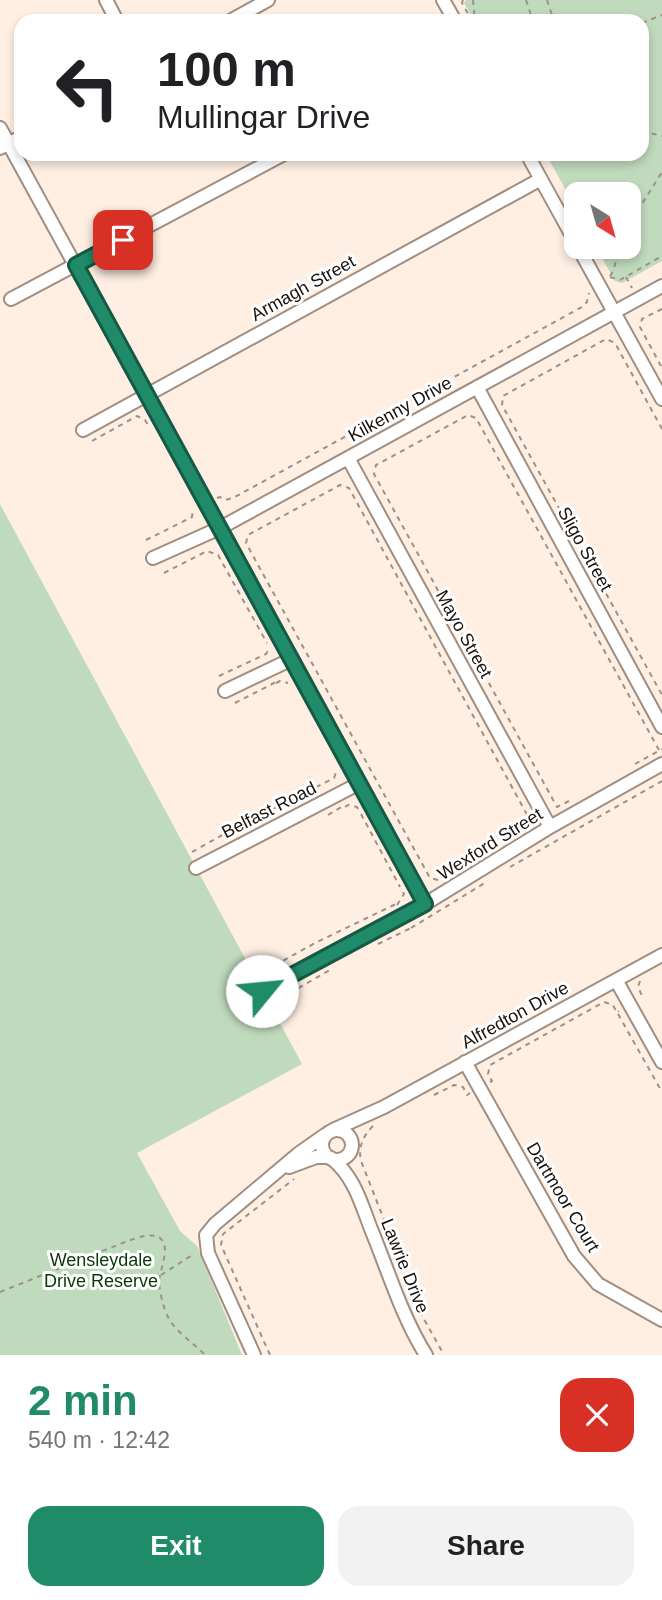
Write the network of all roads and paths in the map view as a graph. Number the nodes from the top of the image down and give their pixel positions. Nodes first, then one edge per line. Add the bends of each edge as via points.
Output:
1 (268, 0) edge
2 (243, 14) edge
3 (0, 128) edge
4 (4, 146) edge
5 (271, 161) edge
6 (531, 161) edge
7 (662, 172) edge
8 (541, 179) junction
9 (641, 204) edge
10 (564, 221) edge
11 (662, 256) edge
12 (587, 259) edge
13 (615, 259) edge
14 (76, 265) junction
15 (603, 280) junction
16 (662, 286) edge
17 (11, 299) dead end
18 (662, 309) edge
19 (614, 312) junction
20 (662, 368) edge
21 (477, 387) junction
22 (146, 394) junction
23 (662, 400) edge
24 (662, 429) edge
25 (151, 431) dead end
26 (88, 435) joint
27 (348, 458) junction
28 (207, 503) junction
29 (220, 528) junction
30 (146, 540) dead end
31 (153, 558) dead end
32 (164, 573) dead end
33 (290, 660) junction
34 (219, 676) dead end
35 (276, 683) dead end
36 (289, 683) dead end
37 (225, 691) dead end
38 (662, 695) edge
39 (662, 727) edge
40 (660, 749) edge
41 (333, 764) dead end
42 (662, 764) edge
43 (629, 768) dead end
44 (662, 781) edge
45 (358, 784) junction
46 (577, 797) dead end
47 (531, 822) joint
48 (550, 827) junction
49 (192, 852) dead end
50 (196, 868) dead end
51 (501, 872) dead end
52 (492, 878) dead end
53 (397, 904) dead end
54 (425, 904) junction
55 (411, 928) dead end
56 (662, 955) edge
57 (257, 975) dead end
58 (641, 979) dead end
59 (616, 980) junction
60 (262, 991) dead end
61 (630, 1005) junction
62 (617, 1013) junction
63 (465, 1062) junction
64 (662, 1062) edge
65 (480, 1088) junction
66 (662, 1092) edge
67 (430, 1096) dead end
68 (384, 1107) junction
69 (373, 1125) dead end
70 (329, 1133) junction
71 (351, 1147) junction
72 (330, 1158) junction
73 (283, 1169) junction
74 (294, 1179) dead end
75 (356, 1189) junction
76 (206, 1247) junction
77 (160, 1276) junction
78 (0, 1292) edge
79 (662, 1320) edge
80 (205, 1355) edge
81 (254, 1355) edge
82 (271, 1355) edge
83 (426, 1355) edge
84 (444, 1355) edge

1 - 2 street
3 - 4 street
4 - 14 street
5 - 14 street
6 - 8 street
7 - 9 path
8 - 10 street
8 - 22 street, Armagh Street
11 - 15 path via 620,280
12 - 15 street
13 - 15 path via 614,269
14 - 17 street
14 - 22 street
15 - 19 street
15 - 28 path via 587,290 582,307 233,498
16 - 19 street, Kilkenny Drive
18 - 20 path via 642,320 640,327
19 - 21 street, Kilkenny Drive
19 - 23 street
21 - 27 street, Kilkenny Drive
21 - 39 street, Sligo Street
22 - 26 street, Armagh Street
22 - 28 street
24 - 38 path via 615,343 606,339 503,396 502,405
25 - 26 path via 137,416
27 - 29 street, Kilkenny Drive
27 - 48 street, Mayo Street
28 - 29 street
28 - 30 path via 194,509 192,517
29 - 31 street, Kilkenny Drive
29 - 33 street
32 - 34 path via 207,551 218,555 270,648 267,654
33 - 37 street
33 - 45 street
35 - 36 path
40 - 43 path
40 - 46 path via 476,418 468,415 376,465 374,474 557,807
41 - 49 path via 337,770 334,778
42 - 48 street, Wexford Street
44 - 51 path
45 - 50 street, Belfast Road
45 - 54 street
47 - 47 path via 438,881 429,878 246,543 248,535 340,485 349,488
48 - 54 street, Wexford Street
52 - 55 path
53 - 57 path
54 - 60 street, Wexford Street
56 - 59 street, Alfredton Drive
58 - 61 path via 638,987 643,998
59 - 61 street
59 - 63 street, Alfredton Drive
61 - 62 path
61 - 64 street
62 - 65 path via 613,1005 604,1002 490,1065 492,1081
62 - 66 path
63 - 65 street, Dartmoor Court
63 - 68 street, Alfredton Drive
65 - 67 path via 467,1095 463,1087 453,1085
65 - 79 street, Dartmoor Court via 574,1256 598,1284
68 - 70 street, Alfredton Drive
68 - 71 street, Alfredton Drive
69 - 84 path via 359,1149 361,1161 420,1312
70 - 71 street via 346,1133
70 - 72 street via 322,1146
70 - 73 street, Alfredton Drive
71 - 72 street via 342,1158
71 - 75 street, Lawrie Drive
72 - 73 street via 316,1157
72 - 75 street, Lawrie Drive
73 - 76 street, Alfredton Drive via 211,1227
74 - 82 path via 223,1234 220,1245
75 - 83 street, Lawrie Drive
76 - 77 path
76 - 81 street
77 - 78 path via 163,1242 149,1236
77 - 80 path via 166,1314

